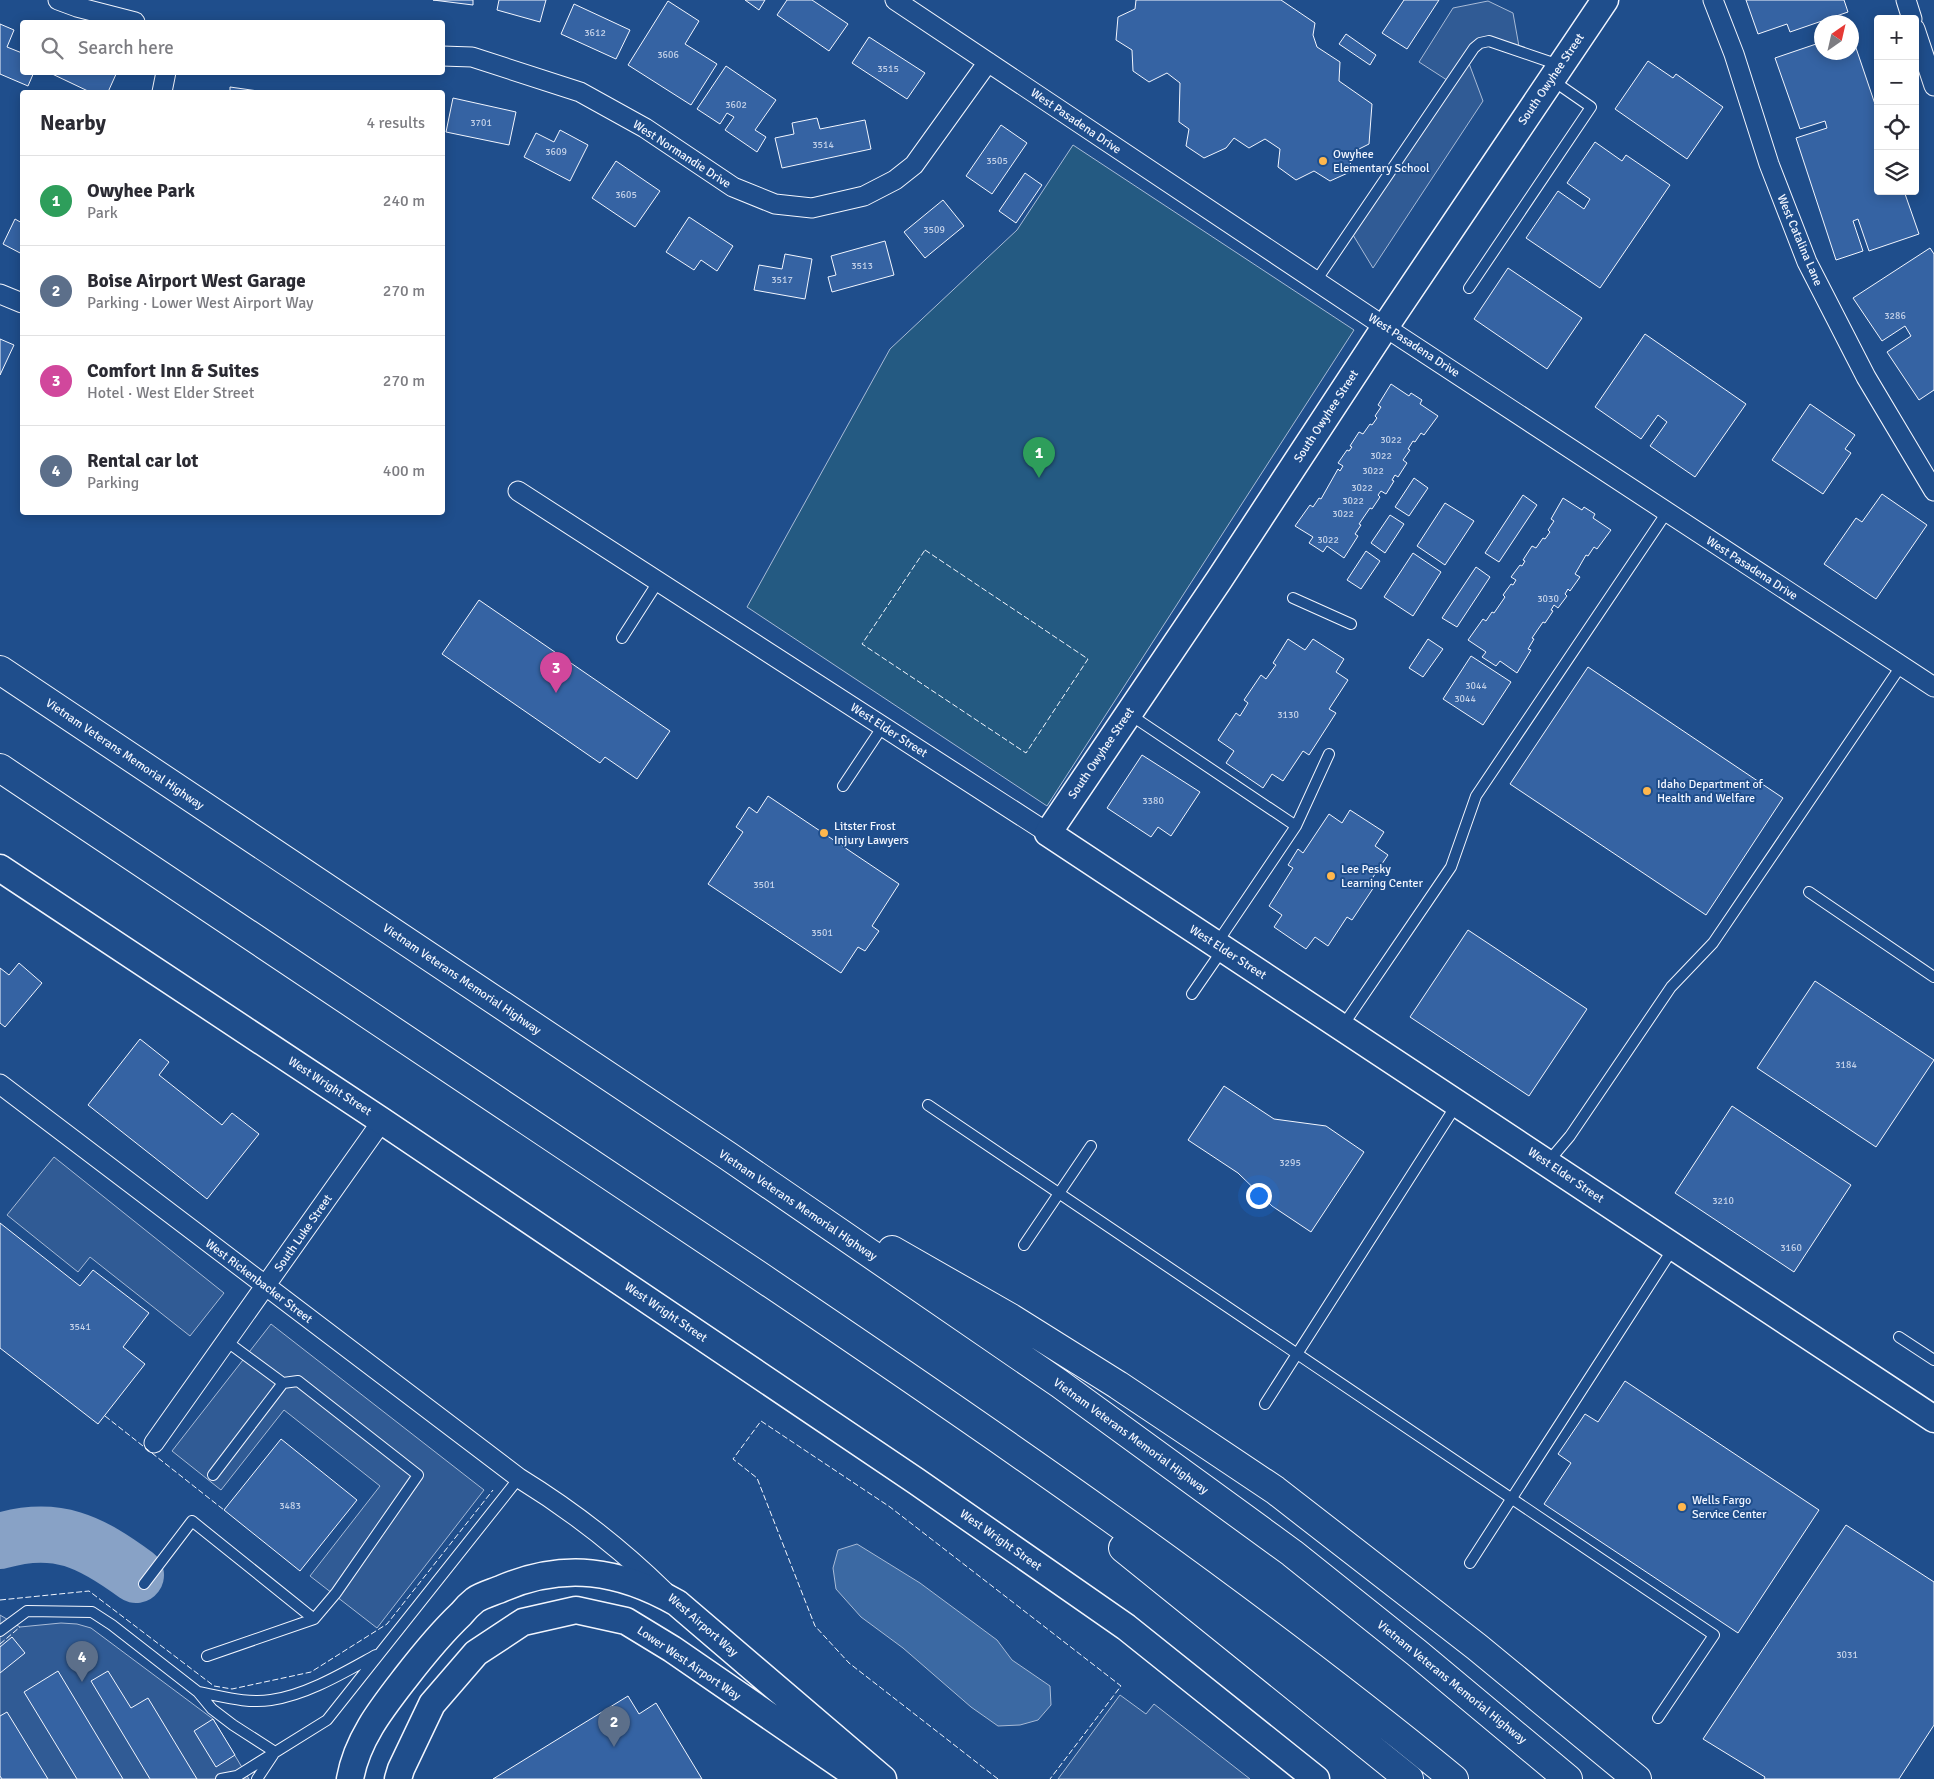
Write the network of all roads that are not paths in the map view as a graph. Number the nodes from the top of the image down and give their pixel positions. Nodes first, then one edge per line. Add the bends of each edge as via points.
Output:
1 (58, 0) edge
2 (895, 0) edge
3 (1604, 0) edge
4 (1712, 0) edge
5 (1906, 0) edge
6 (1911, 15) edge
7 (128, 20) edge
8 (1919, 41) edge
9 (445, 56) edge
10 (988, 62) junction
11 (1556, 73) junction
12 (165, 75) edge
13 (1934, 86) edge
14 (162, 90) edge
15 (1316, 280) junction
16 (1469, 288) dead end
17 (0, 294) edge
18 (20, 302) edge
19 (1385, 326) junction
20 (518, 491) dead end
21 (1934, 491) edge
22 (1667, 512) junction
23 (658, 582) junction
24 (1293, 598) dead end
25 (1351, 624) dead end
26 (622, 638) dead end
27 (1901, 666) junction
28 (0, 670) edge
29 (1934, 687) edge
30 (1128, 713) junction
31 (883, 726) junction
32 (1329, 754) dead end
33 (0, 768) edge
34 (843, 786) dead end
35 (1296, 826) junction
36 (1048, 833) junction
37 (0, 868) edge
38 (1809, 892) dead end
39 (1220, 946) junction
40 (1934, 977) edge
41 (1192, 994) dead end
42 (1342, 1027) junction
43 (0, 1084) edge
44 (1457, 1103) junction
45 (928, 1105) dead end
46 (382, 1120) junction
47 (1091, 1146) dead end
48 (728, 1156) junction
49 (1547, 1163) junction
50 (1059, 1193) junction
51 (1024, 1245) dead end
52 (1674, 1247) junction
53 (265, 1286) junction
54 (1899, 1337) dead end
55 (226, 1341) junction
56 (1297, 1354) junction
57 (1934, 1360) edge
58 (893, 1366) junction
59 (284, 1383) junction
60 (1265, 1404) dead end
61 (1934, 1419) edge
62 (154, 1443) dead end
63 (213, 1475) dead end
64 (519, 1478) junction
65 (1512, 1500) junction
66 (1470, 1563) dead end
67 (144, 1584) dead end
68 (677, 1603) junction
69 (314, 1619) junction
70 (0, 1631) edge
71 (382, 1652) junction
72 (207, 1656) dead end
73 (198, 1692) junction
74 (1658, 1718) dead end
75 (275, 1752) junction
76 (221, 1779) edge
77 (257, 1779) edge
78 (350, 1779) edge
79 (398, 1779) edge
80 (861, 1779) edge
81 (883, 1779) edge
82 (1316, 1779) edge
83 (1409, 1779) edge
84 (1454, 1779) edge
85 (1568, 1779) edge
86 (1637, 1779) edge

1 - 7 street
2 - 10 street, West Pasadena Drive
3 - 11 street, South Owyhee Street
4 - 21 street, West Catalina Lane via 1734,54 1769,164 1808,262 1866,377
5 - 6 street
8 - 13 street
9 - 10 street, West Normandie Drive via 472,57 580,92 645,128 733,187 775,204 812,208 864,196 895,180 914,165
10 - 15 street, West Pasadena Drive
11 - 15 lane via 1489,41 1474,48
11 - 16 lane via 1591,107
11 - 19 street, South Owyhee Street
12 - 14 street
15 - 19 street, West Pasadena Drive
17 - 18 street
19 - 22 street, West Pasadena Drive
19 - 30 street, South Owyhee Street
20 - 23 street, West Elder Street
22 - 27 street, West Pasadena Drive
22 - 42 lane via 1476,796 1451,867
23 - 26 lane
23 - 31 street, West Elder Street
24 - 25 lane
27 - 29 street, West Pasadena Drive
27 - 49 lane via 1713,943 1671,987 1570,1136
28 - 48 highway, Vietnam Veterans Memorial Highway
30 - 35 lane
30 - 36 street, South Owyhee Street
31 - 34 lane
31 - 36 street, West Elder Street
32 - 35 lane
33 - 58 highway
35 - 39 lane
36 - 39 street, West Elder Street
37 - 46 street, West Wright Street
38 - 40 lane
39 - 41 lane
39 - 42 street, West Elder Street
42 - 44 street, West Elder Street
43 - 53 street, West Rickenbacker Street
44 - 49 street, West Elder Street
44 - 56 lane
45 - 50 lane
46 - 53 street, South Luke Street
46 - 82 street, West Wright Street via 916,1480 1126,1627
47 - 50 lane
48 - 85 highway, Vietnam Veterans Memorial Highway via 1060,1384 1292,1553 1417,1652
48 - 86 highway via 1011,1318 1267,1484 1477,1647
49 - 52 street, West Elder Street
50 - 51 lane
50 - 56 lane
52 - 61 street, West Elder Street
52 - 65 lane
53 - 55 street, South Luke Street
53 - 64 street, West Rickenbacker Street
54 - 57 lane
55 - 59 lane
55 - 62 street, South Luke Street
56 - 60 lane
56 - 65 lane
58 - 83 highway
58 - 84 highway via 1207,1587
59 - 63 lane
59 - 69 lane via 298,1381 418,1475 336,1593
64 - 68 street, West Airport Way via 549,1496 629,1557
64 - 71 lane
65 - 66 lane
65 - 74 lane via 1714,1634
67 - 69 lane via 192,1521
68 - 78 street via 615,1576 566,1572 525,1579 475,1600 446,1627 384,1704 367,1730
68 - 81 street, West Airport Way
69 - 72 lane
70 - 73 lane via 27,1611 92,1612
71 - 73 lane via 331,1679 270,1700 244,1700
71 - 75 lane via 327,1720
73 - 75 lane via 212,1709
75 - 76 lane via 237,1776
75 - 77 lane
79 - 80 street, Lower West Airport Way via 432,1704 476,1653 522,1622 576,1610 626,1621 642,1630

